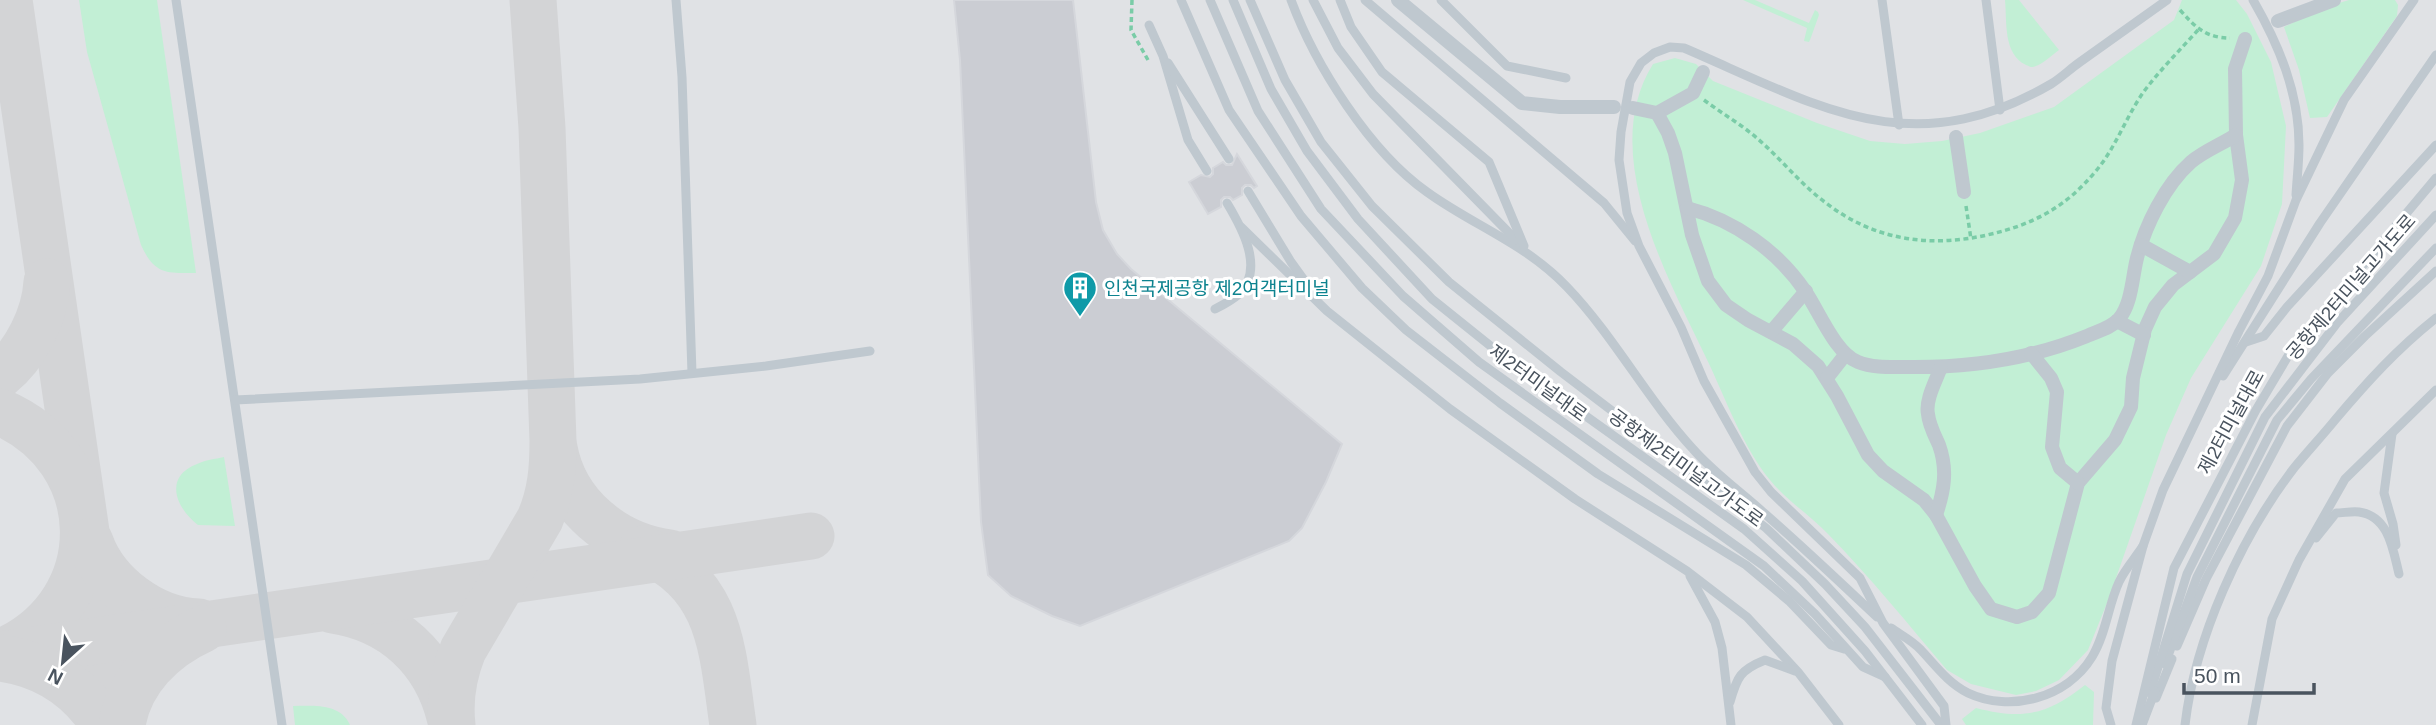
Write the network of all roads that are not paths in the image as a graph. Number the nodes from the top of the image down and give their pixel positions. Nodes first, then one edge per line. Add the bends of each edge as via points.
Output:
1 (176, 0) edge
2 (676, 0) edge
3 (1181, 0) edge
4 (1210, 0) edge
5 (1233, 0) edge
6 (1251, 0) edge
7 (1291, 0) edge
8 (1313, 0) edge
9 (1340, 0) edge
10 (1365, 0) edge
11 (1398, 0) edge
12 (1441, 0) edge
13 (1882, 0) edge
14 (1986, 0) edge
15 (2167, 0) edge
16 (2253, 0) edge
17 (2334, 0) edge
18 (2414, 0) edge
19 (2278, 21) dead end
20 (1149, 25) dead end
21 (2245, 38) road end
22 (2436, 55) edge
23 (1163, 56) junction
24 (1703, 72) dead end
25 (1566, 78) dead end
26 (1614, 107) dead end
27 (1633, 108) dead end
28 (2000, 110) junction
29 (1657, 113) junction
30 (1899, 125) junction
31 (2236, 135) junction
32 (1956, 137) dead end
33 (2436, 145) edge
34 (1229, 159) dead end
35 (1207, 172) dead end
36 (2436, 178) edge
37 (1248, 191) dead end
38 (1964, 192) road end
39 (2296, 200) junction
40 (1227, 203) dead end
41 (1686, 208) junction
42 (2436, 215) edge
43 (1241, 227) junction
44 (2141, 245) junction
45 (1639, 246) junction
46 (2436, 248) edge
47 (1526, 251) junction
48 (2436, 271) edge
49 (2190, 272) junction
50 (1805, 291) junction
51 (1215, 309) dead end
52 (1327, 311) junction
53 (2436, 318) edge
54 (2116, 321) junction
55 (1771, 332) junction
56 (2144, 335) junction
57 (2246, 342) junction
58 (870, 351) dead end
59 (2031, 353) junction
60 (1844, 355) junction
61 (1941, 367) junction
62 (692, 373) junction
63 (1827, 378) junction
64 (2436, 390) edge
65 (2209, 398) junction
66 (235, 400) junction
67 (2392, 433) junction
68 (2078, 483) junction
69 (1936, 515) junction
70 (2143, 545) junction
71 (2299, 559) junction
72 (1687, 571) junction
73 (1883, 623) junction
74 (1846, 650) junction
75 (1798, 671) junction
76 (1886, 678) junction
77 (1728, 707) junction
78 (282, 725) edge
79 (1731, 725) edge
80 (1839, 725) edge
81 (1922, 725) edge
82 (1944, 725) edge
83 (2111, 725) edge
84 (2141, 725) edge
85 (2185, 725) edge
86 (2252, 725) edge

1 - 66 lane
2 - 62 lane
3 - 74 lane via 1229,110 1293,206 1362,288 1406,330 1500,403 1598,474 1746,565 1831,645
4 - 74 lane, 제2터미널대로 via 1258,111 1321,209 1404,296 1501,378 1764,566
5 - 76 lane, 공항제2터미널고가도로 via 1271,89 1307,151 1357,219 1432,299 1513,364 1744,529 1802,581
6 - 82 lane, 제2터미널대로 via 1284,80 1321,142 1372,206 1449,282 1766,528 1865,627
7 - 47 lane via 1325,70 1394,165 1427,192
8 - 47 lane via 1338,48 1373,94
9 - 47 lane via 1351,27 1382,72 1489,162
10 - 45 lane via 1604,204
11 - 26 street via 1522,103
12 - 25 lane via 1507,66
13 - 30 lane
14 - 28 lane
15 - 28 lane via 2053,83
16 - 39 lane via 2290,78 2299,145
17 - 19 street
18 - 39 lane via 2344,100
20 - 23 lane
21 - 31 street via 2235,69
22 - 57 lane via 2320,223
23 - 34 lane
23 - 35 lane via 1188,139
24 - 29 street via 1693,93
27 - 29 street
28 - 30 lane via 1943,124
29 - 41 street via 1675,153
30 - 45 lane via 1824,107 1684,48 1654,53 1641,63 1630,82 1621,132 1622,187
31 - 44 street via 2192,162 2177,178
31 - 49 street via 2242,180 2235,218 2214,254
32 - 38 street
33 - 57 lane via 2264,336
36 - 84 lane, 제2터미널대로 via 2291,351 2256,410 2174,568
37 - 52 lane
39 - 65 lane via 2268,276
40 - 43 lane
41 - 50 street via 1743,231 1789,269
41 - 55 street via 1708,281 1726,305
42 - 84 lane, 공항제2터미널고가도로 via 2337,323 2265,417 2187,574
43 - 51 lane via 1251,256 1248,279 1240,293
43 - 52 lane
44 - 49 street
44 - 54 street via 2128,298
45 - 73 lane via 1704,381 1755,472 1860,578
46 - 84 lane, 제2터미널대로 via 2277,420 2197,577
47 - 73 lane via 1567,287 1696,453
48 - 84 lane, 공항제2터미널고가도로 via 2328,373 2287,426 2206,579
49 - 56 street via 2155,307
50 - 55 street
50 - 60 street
52 - 72 lane via 1500,447
53 - 85 lane via 2403,345 2348,404 2260,519 2223,589 2198,663
54 - 56 street
54 - 59 street via 2061,346
55 - 63 street via 1793,344
56 - 68 street via 2131,407 2115,440
57 - 65 lane
58 - 62 lane
59 - 61 street
59 - 68 street via 2057,392 2052,447 2060,468
60 - 61 street via 1873,366
60 - 63 street
61 - 69 street via 1927,414 1945,470
62 - 66 lane
63 - 69 street via 1868,455
64 - 67 lane
65 - 70 lane via 2182,447
66 - 78 lane
67 - 71 lane via 2345,479
67 - 71 lane via 2384,493 2399,574 2380,522 2360,512 2336,513
68 - 69 street via 2049,593 2032,612 2017,617 1991,609
70 - 73 lane via 2119,582 2091,659 2072,680 2047,695 2020,703 1994,702 1968,693 1945,678 1919,648
70 - 83 lane via 2112,661 2106,708
71 - 86 lane via 2272,619
72 - 75 lane via 1747,617
72 - 77 lane via 1715,622
73 - 82 lane via 1944,706
74 - 76 lane, 제2터미널대로 via 1863,667
75 - 77 lane via 1765,660 1749,666 1736,679
75 - 80 lane
76 - 81 lane, 제2터미널대로
77 - 79 lane

